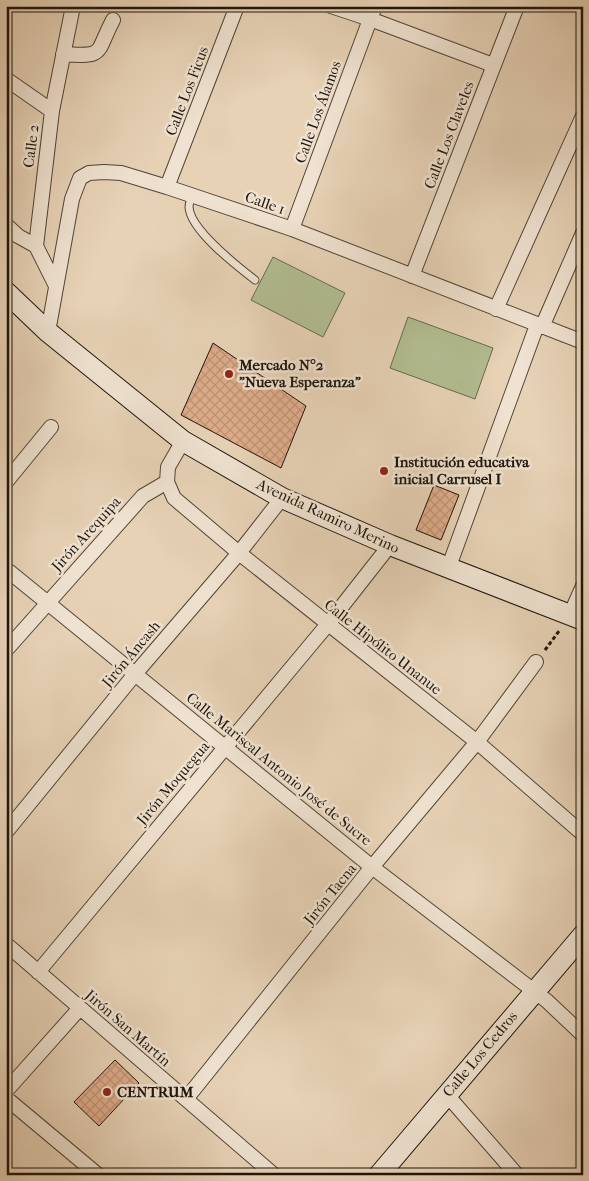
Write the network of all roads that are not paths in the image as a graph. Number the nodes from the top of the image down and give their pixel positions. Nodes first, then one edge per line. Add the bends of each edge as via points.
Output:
1 (73, 6) edge
2 (237, 6) edge
3 (331, 6) edge
4 (517, 6) edge
5 (373, 13) edge
6 (113, 20) dead end
7 (63, 54) junction
8 (493, 65) junction
9 (6, 79) edge
10 (52, 111) junction
11 (583, 116) edge
12 (168, 187) junction
13 (192, 196) junction
14 (6, 225) edge
15 (292, 229) junction
16 (583, 233) edge
17 (36, 246) junction
18 (412, 276) junction
19 (255, 280) dead end
20 (56, 286) junction
21 (9, 299) edge
22 (496, 309) junction
23 (539, 326) junction
24 (48, 332) junction
25 (583, 342) edge
26 (51, 427) dead end
27 (183, 441) junction
28 (6, 482) edge
29 (167, 482) junction
30 (282, 498) junction
31 (390, 545) junction
32 (238, 553) junction
33 (448, 569) junction
34 (6, 570) edge
35 (583, 586) edge
36 (47, 602) junction
37 (576, 617) edge
38 (328, 624) junction
39 (6, 650) edge
40 (536, 662) road end
41 (135, 674) junction
42 (477, 742) junction
43 (224, 746) junction
44 (6, 832) edge
45 (583, 834) edge
46 (372, 866) junction
47 (583, 934) edge
48 (6, 944) edge
49 (38, 972) junction
50 (533, 991) junction
51 (80, 1008) junction
52 (583, 1035) edge
53 (6, 1091) edge
54 (446, 1095) junction
55 (6, 1098) edge
56 (186, 1099) junction
57 (98, 1175) edge
58 (274, 1175) edge
59 (379, 1175) edge
60 (517, 1175) edge

1 - 7 street, Calle 2
2 - 12 street, Calle Los Ficus
3 - 5 street
4 - 8 street, Calle Los Claveles
5 - 8 street
5 - 15 street, Calle Los Álamos
6 - 7 street via 95,54
7 - 10 street, Calle 2
8 - 18 street, Calle Los Claveles
9 - 10 street
10 - 17 street, Calle 2
11 - 22 street
12 - 13 street, Calle 1
12 - 20 street, Calle 1 via 104,172 89,173 80,178 72,199
13 - 15 street, Calle 1
13 - 19 lane via 188,205 191,217 222,254
14 - 17 street
15 - 18 street, Calle 1
16 - 23 street
17 - 20 street
18 - 22 street, Calle 1
20 - 24 street, Calle 1
21 - 24 street, Avenida Ramiro Merino
22 - 23 street, Calle 1
23 - 25 street, Calle 1
23 - 33 street
24 - 27 street, Avenida Ramiro Merino
26 - 28 street
27 - 29 street via 168,467
27 - 30 street, Avenida Ramiro Merino
29 - 32 street, Calle Hipólito Unanue via 174,498
29 - 36 street, Jirón Arequipa via 143,496
30 - 31 street, Avenida Ramiro Merino
30 - 32 street, Jirón Áncash
31 - 33 street, Avenida Ramiro Merino
31 - 38 street, Jirón Moquegua
32 - 38 street, Calle Hipólito Unanue
32 - 41 street, Jirón Áncash
33 - 37 street, Avenida Ramiro Merino
34 - 36 street, Calle Mariscal Antonio José de Sucre
35 - 37 street
36 - 39 street, Jirón Arequipa
36 - 41 street, Calle Mariscal Antonio José de Sucre
38 - 42 street, Calle Hipólito Unanue
38 - 43 street, Jirón Moquegua
40 - 42 street, Jirón Tacna
41 - 43 street, Calle Mariscal Antonio José de Sucre
41 - 44 street, Jirón Áncash
42 - 45 street, Calle Hipólito Unanue
42 - 46 street, Jirón Tacna
43 - 46 street, Calle Mariscal Antonio José de Sucre
43 - 49 street, Jirón Moquegua
46 - 50 street, Calle Mariscal Antonio José de Sucre
46 - 56 street, Jirón Tacna
47 - 50 street, Calle Los Cedros
48 - 49 street, Jirón San Martín
49 - 51 street, Jirón San Martín
50 - 52 street, Calle Mariscal Antonio José de Sucre
50 - 54 street, Calle Los Cedros
51 - 53 street
51 - 56 street, Jirón San Martín
54 - 59 street, Calle Los Cedros
54 - 60 street
55 - 57 street
56 - 58 street, Jirón San Martín

